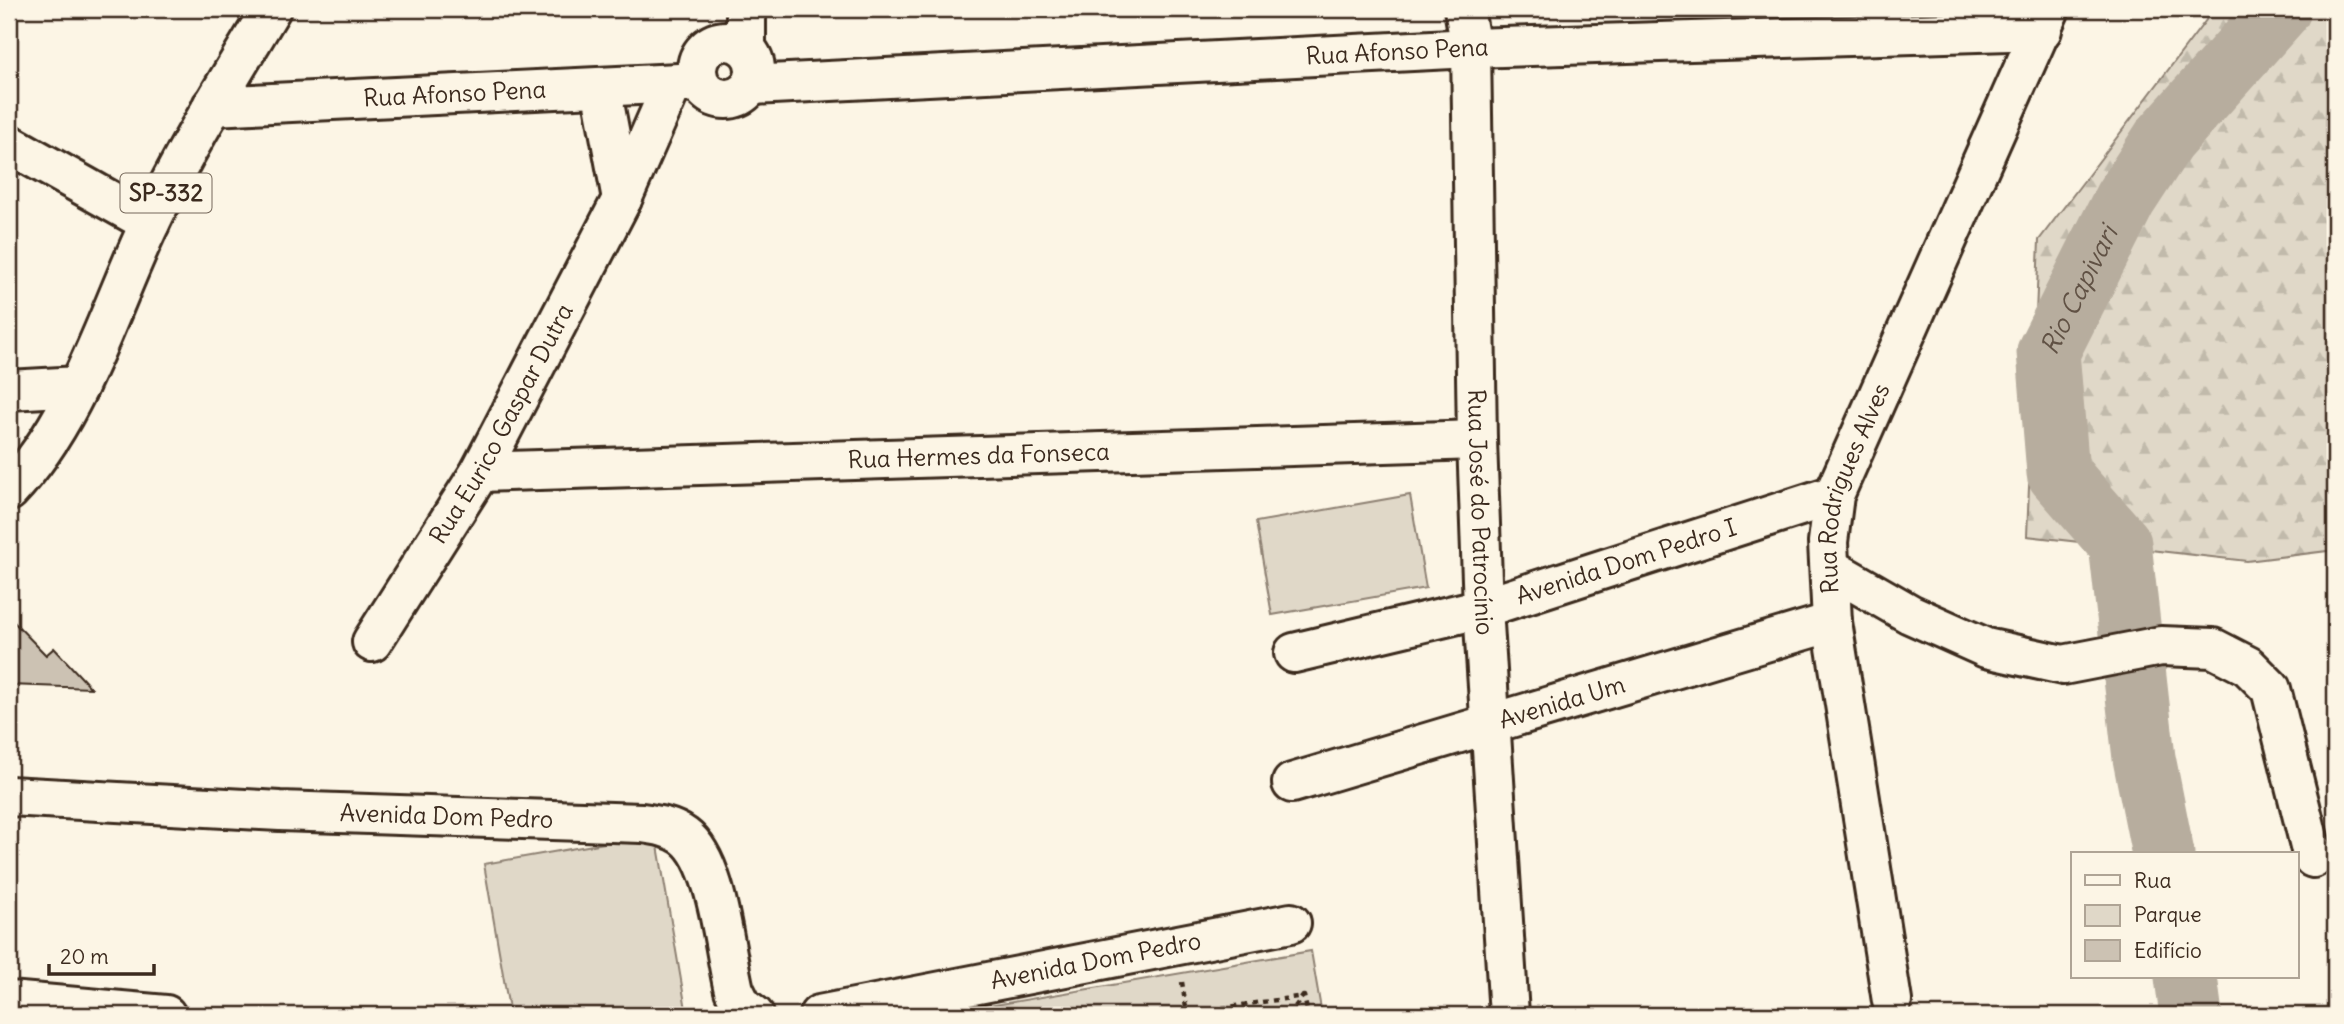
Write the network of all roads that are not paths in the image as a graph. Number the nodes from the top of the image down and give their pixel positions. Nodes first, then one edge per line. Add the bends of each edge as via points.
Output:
1 (271, 9) edge
2 (717, 9) edge
3 (746, 9) edge
4 (1464, 9) edge
5 (2046, 19) edge
6 (1471, 48) junction
7 (716, 69) junction
8 (601, 87) junction
9 (212, 106) junction
10 (9, 144) edge
11 (622, 199) junction
12 (150, 223) junction
13 (79, 386) junction
14 (9, 390) edge
15 (1477, 440) junction
16 (16, 472) edge
17 (480, 472) junction
18 (1834, 495) junction
19 (1830, 568) junction
20 (1483, 608) junction
21 (1832, 622) junction
22 (372, 642) dead end
23 (1294, 653) dead end
24 (1490, 723) junction
25 (1293, 783) dead end
26 (9, 796) edge
27 (2313, 858) dead end
28 (1290, 923) dead end
29 (9, 1001) edge
30 (1892, 1001) dead end
31 (166, 1015) edge
32 (754, 1015) edge
33 (819, 1015) edge
34 (1508, 1015) edge

1 - 9 street, SP-332
2 - 7 street, Rua Eurico Gaspar Dutra
3 - 7 street, Rua Eurico Gaspar Dutra
4 - 6 street, Rua José do Patrocínio
5 - 6 street, Rua Afonso Pena
5 - 18 street, Rua Rodrigues Alves
6 - 7 street, Rua Afonso Pena
6 - 15 street, Rua José do Patrocínio
7 - 8 street, Rua Afonso Pena
7 - 11 street, Rua Eurico Gaspar Dutra
8 - 9 street, Rua Afonso Pena
8 - 11 street
9 - 12 street, SP-332
10 - 12 street
11 - 17 street, Rua Eurico Gaspar Dutra
12 - 13 street, SP-332
13 - 14 street
13 - 16 street, SP-332
15 - 17 street, Rua Hermes da Fonseca
15 - 20 street, Rua José do Patrocínio
17 - 22 street, Rua Eurico Gaspar Dutra
18 - 19 street, Rua Rodrigues Alves
18 - 20 street, Avenida Dom Pedro I
19 - 21 street, Rua Rodrigues Alves
19 - 27 street via 1910,614 1986,648 2063,665 2161,646 2213,648 2248,666 2271,689
20 - 23 street, Avenida Dom Pedro I
20 - 24 street, Rua José do Patrocínio
21 - 24 street, Avenida Um
21 - 30 street, Rua Rodrigues Alves
24 - 25 street, Avenida Um
24 - 34 street, Rua José do Patrocínio
26 - 32 street, Avenida Dom Pedro via 666,827 684,837 707,868 734,990 742,1006
28 - 33 street, Avenida Dom Pedro
29 - 31 street

